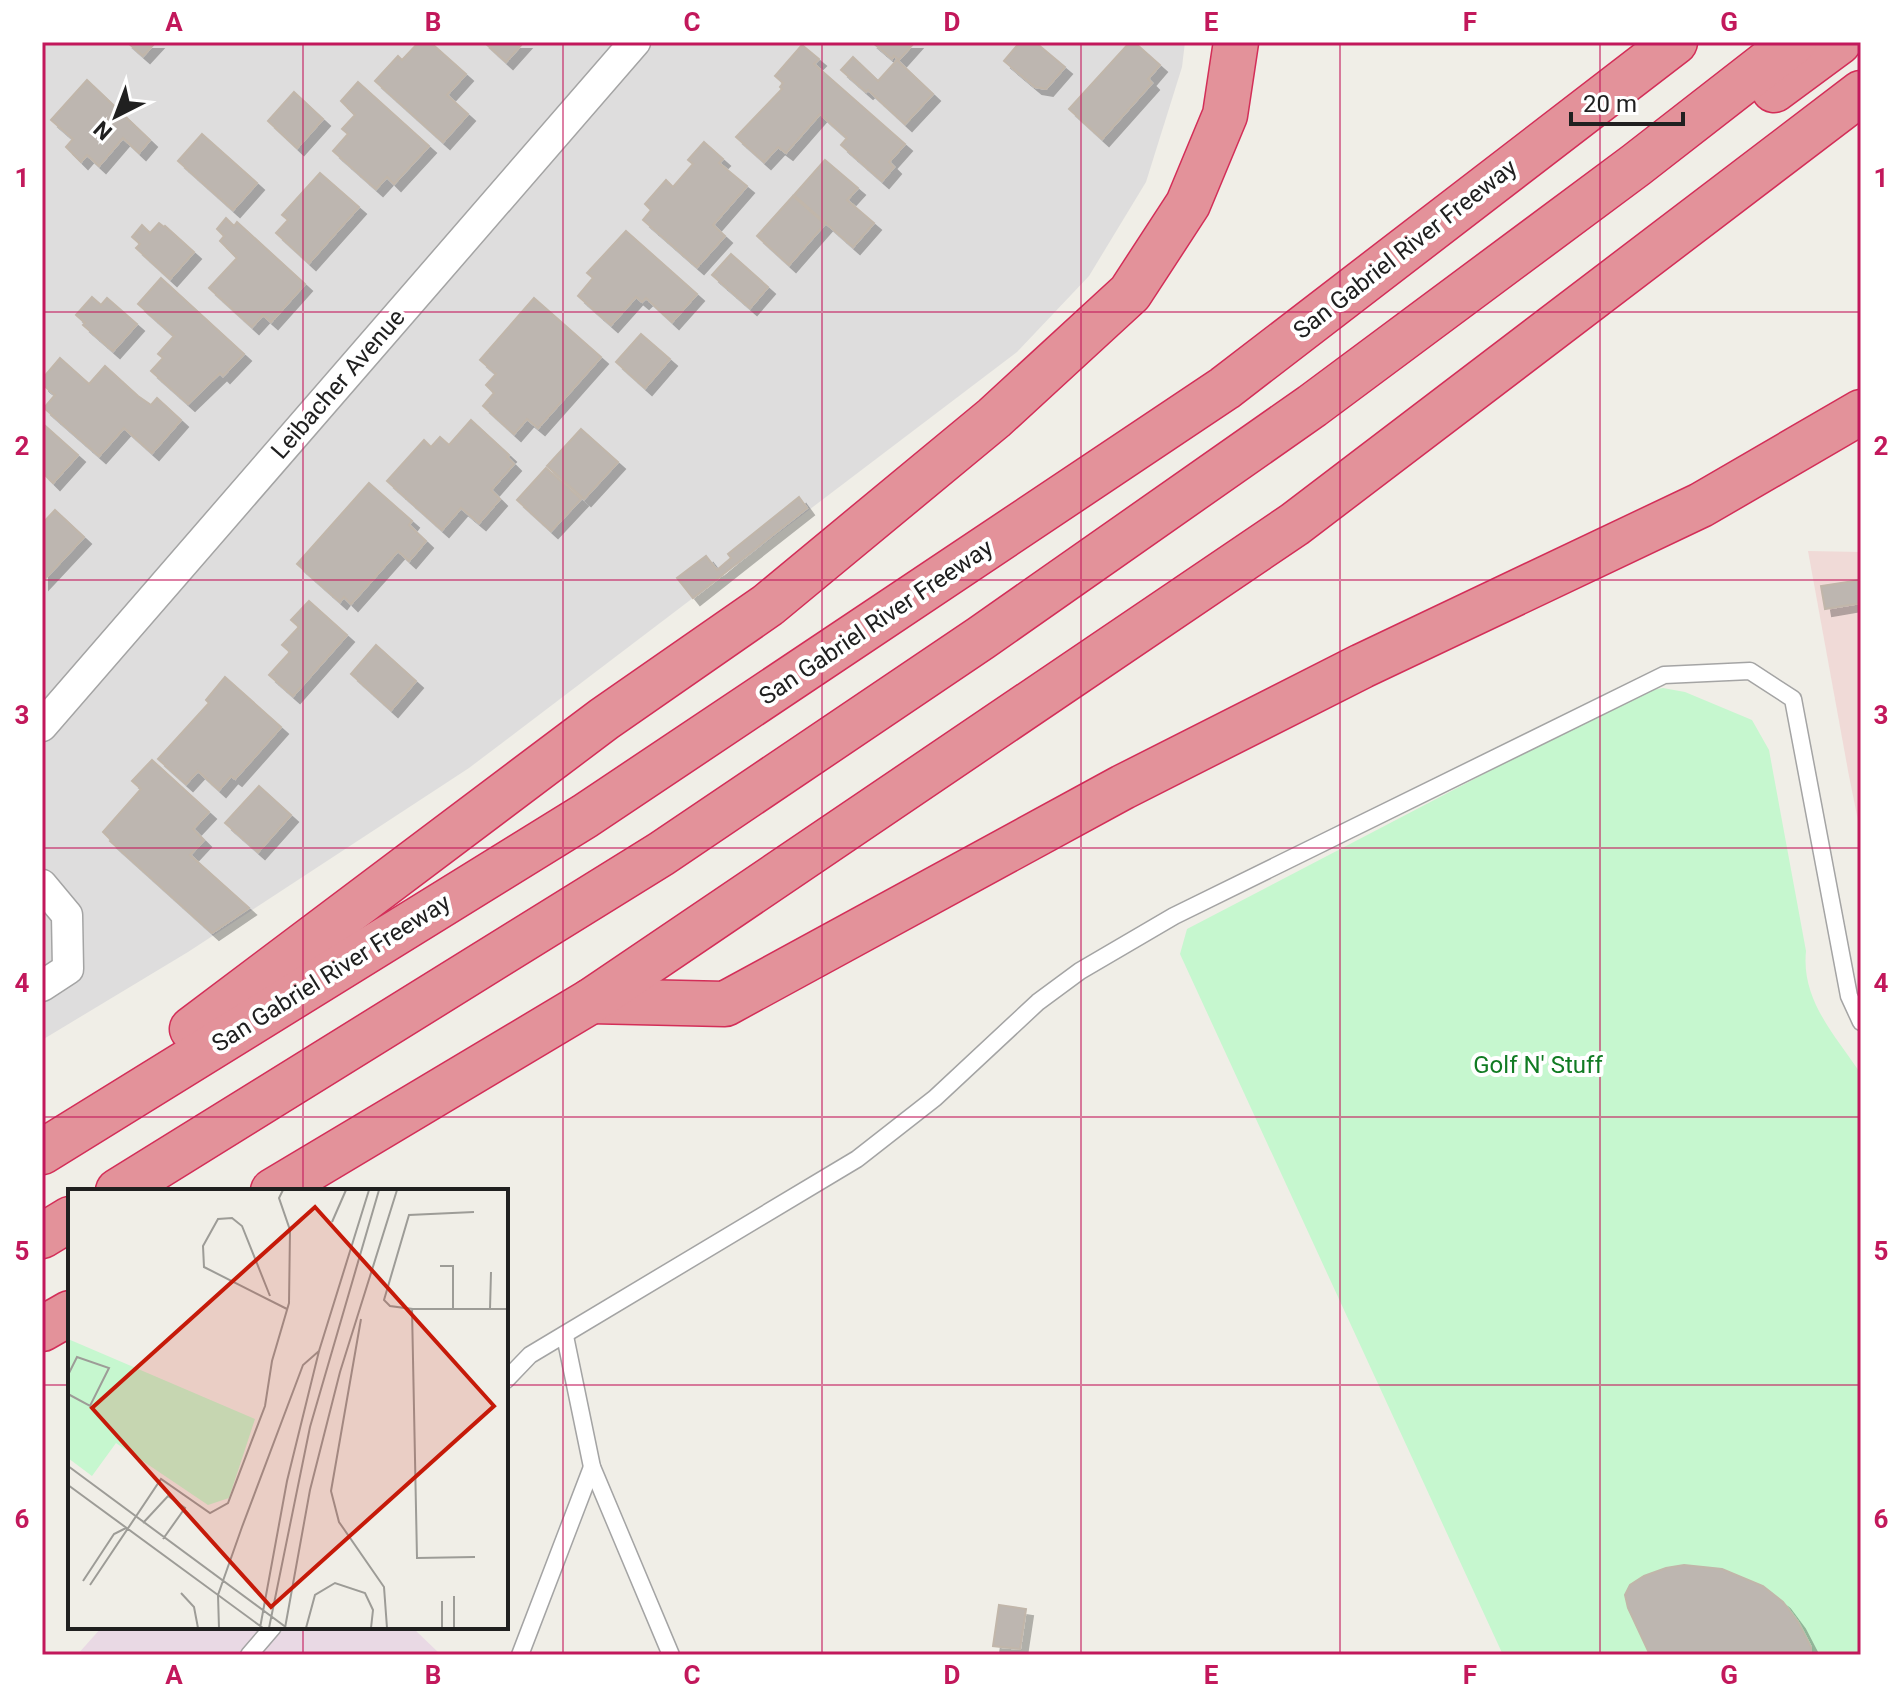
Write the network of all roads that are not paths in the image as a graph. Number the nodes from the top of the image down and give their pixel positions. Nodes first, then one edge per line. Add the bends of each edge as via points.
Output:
1 (635, 42) edge
2 (1236, 42) edge
3 (1675, 42) edge
4 (1794, 42) edge
5 (1839, 42) edge
6 (1861, 93) edge
7 (1861, 412) edge
8 (42, 726) edge
9 (42, 885) edge
10 (42, 986) edge
11 (591, 1001) junction
12 (1861, 1022) edge
13 (42, 1142) edge
14 (42, 1152) edge
15 (121, 1189) edge
16 (174, 1189) edge
17 (276, 1189) edge
18 (68, 1220) edge
19 (42, 1236) edge
20 (68, 1253) edge
21 (42, 1269) edge
22 (68, 1314) edge
23 (42, 1329) edge
24 (565, 1336) junction
25 (508, 1378) edge
26 (592, 1467) junction
27 (271, 1629) edge
28 (249, 1655) edge
29 (520, 1655) edge
30 (671, 1655) edge

1 - 8 street, Leibacher Avenue
2 - 13 highway via 1225,115 1188,204 1130,293 1051,366 768,605 604,719
3 - 14 highway, San Gabriel River Freeway via 1225,388 585,816
4 - 15 highway via 1312,406 981,638 661,854
5 - 16 highway via 1261,472 961,683 669,878
6 - 11 highway via 1295,524
7 - 11 highway via 1701,505 1123,787 725,1004
9 - 10 street via 67,915 68,969
11 - 17 highway
12 - 24 lane via 1849,996 1793,699 1750,671 1664,675 1174,916 1080,971 857,1159
18 - 19 highway
20 - 21 highway
22 - 23 highway
24 - 25 lane via 530,1355
24 - 26 lane
26 - 29 lane
26 - 30 lane
27 - 28 lane

